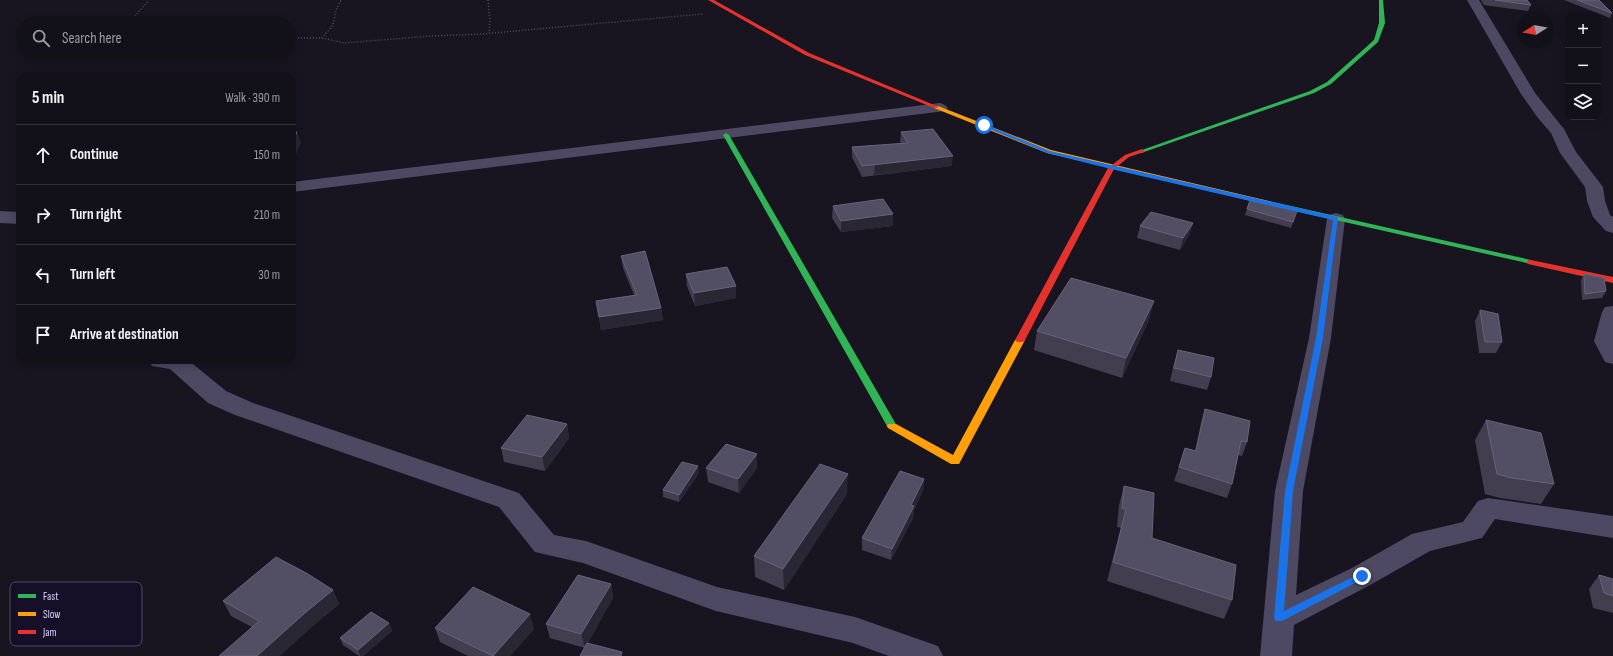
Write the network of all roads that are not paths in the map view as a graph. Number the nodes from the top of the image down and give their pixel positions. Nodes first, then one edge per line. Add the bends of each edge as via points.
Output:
1 (710, 0) edge
2 (1381, 0) edge
3 (1473, 0) edge
4 (940, 108) junction
5 (726, 135) junction
6 (1111, 168) junction
7 (296, 187) edge
8 (0, 217) edge
9 (16, 218) edge
10 (1336, 219) junction
11 (1613, 227) edge
12 (1613, 280) edge
13 (1613, 312) edge
14 (1613, 357) edge
15 (178, 364) edge
16 (1488, 508) junction
17 (1613, 527) edge
18 (1613, 540) edge
19 (1279, 618) junction
20 (927, 656) edge
21 (1276, 656) edge

1 - 4 street via 807,54
2 - 6 street via 1382,23 1376,41 1329,83 1312,92 1126,156
3 - 11 street via 1528,94 1558,132 1568,153 1594,188 1602,217
4 - 5 street
4 - 6 street via 1049,152
5 - 6 street via 893,428 955,461
5 - 7 street
6 - 10 street
8 - 9 street
10 - 12 street
10 - 19 street via 1320,338 1289,491
13 - 14 street via 1605,341
15 - 20 street via 217,397 244,409 509,500 545,544 586,552 716,599 855,630
16 - 17 street
16 - 18 street via 1597,533
16 - 19 street via 1472,530 1422,542
19 - 21 street

